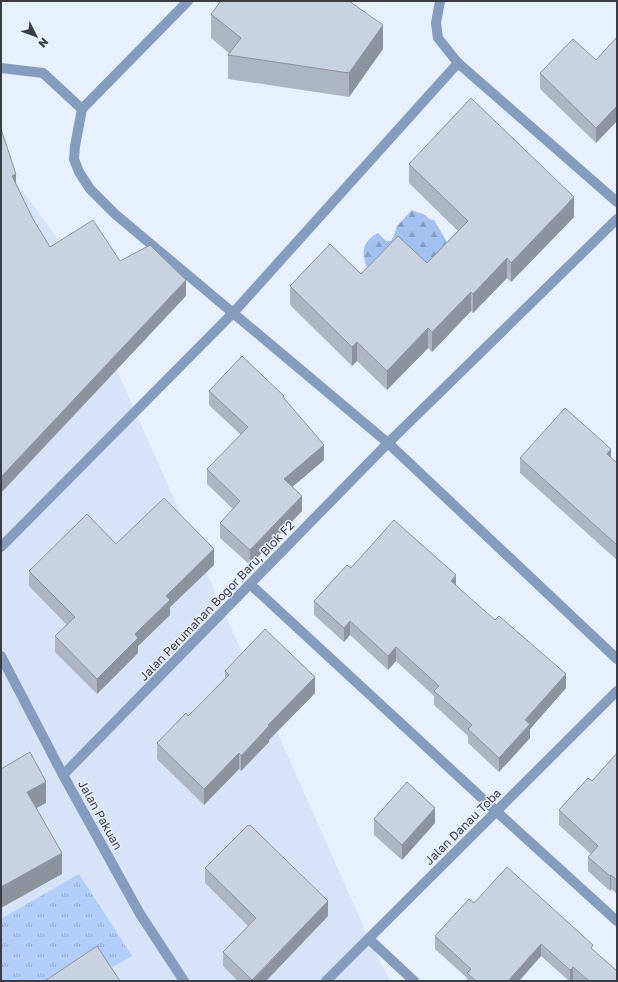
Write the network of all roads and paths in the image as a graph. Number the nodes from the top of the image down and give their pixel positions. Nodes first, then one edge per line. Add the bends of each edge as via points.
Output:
1 (188, 1) edge
2 (440, 1) edge
3 (458, 63) junction
4 (1, 68) edge
5 (82, 108) junction
6 (617, 202) edge
7 (617, 219) edge
8 (233, 313) junction
9 (388, 444) junction
10 (1, 547) edge
11 (251, 584) junction
12 (1, 656) edge
13 (617, 659) edge
14 (617, 691) edge
15 (63, 775) junction
16 (497, 812) junction
17 (617, 920) edge
18 (369, 939) junction
19 (184, 981) edge
20 (326, 981) edge
21 (414, 981) edge

1 - 5 street
2 - 3 street via 436,23 438,38
3 - 6 street
3 - 8 street
4 - 5 street via 43,73
5 - 8 street via 74,159 78,172 90,189 115,214
7 - 9 street, Jalan Perumahan Bogor Baru, Blok F2
8 - 9 street
8 - 10 street
9 - 11 street, Jalan Perumahan Bogor Baru, Blok F2
9 - 13 street
11 - 15 street, Jalan Perumahan Bogor Baru, Blok F2
11 - 16 street
12 - 15 street, Jalan Pakuan
14 - 16 street, Jalan Danau Toba
15 - 19 street, Jalan Pakuan via 140,914
16 - 17 street
16 - 18 street, Jalan Danau Toba
18 - 20 street, Jalan Danau Toba
18 - 21 street

